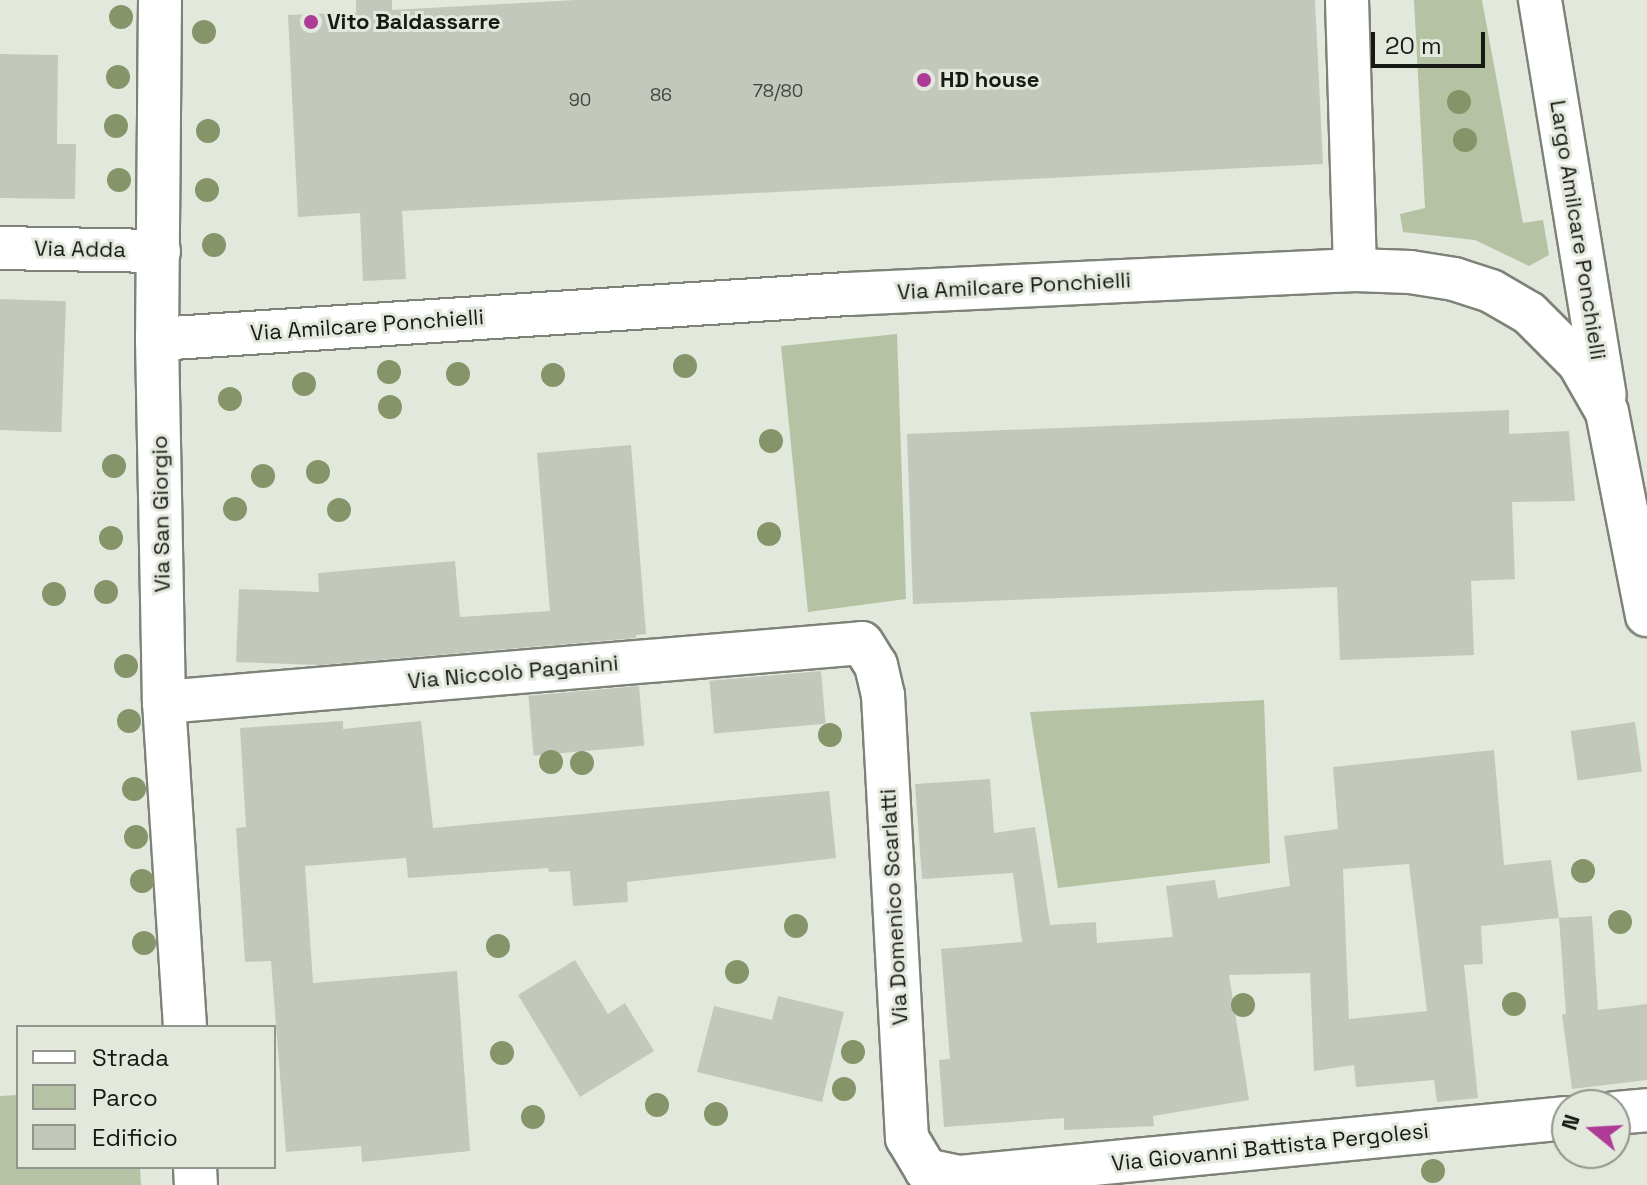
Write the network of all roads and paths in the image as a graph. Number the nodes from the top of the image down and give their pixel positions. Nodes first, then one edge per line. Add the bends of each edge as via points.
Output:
1 (160, 0) edge
2 (1347, 0) edge
3 (1540, 0) edge
4 (0, 248) edge
5 (159, 251) junction
6 (1355, 270) junction
7 (157, 339) junction
8 (1607, 412) junction
9 (1647, 615) edge
10 (862, 643) joint
11 (164, 702) junction
12 (185, 1025) edge
13 (1551, 1120) edge
14 (926, 1170) joint

1 - 5 street, Via San Giorgio
2 - 6 street
3 - 8 street, Largo Amilcare Ponchielli
4 - 5 street, Via Adda
5 - 7 street, Via San Giorgio
6 - 7 street, Via Amilcare Ponchielli via 848,294
6 - 8 street, Via Amilcare Ponchielli via 1410,272 1491,291 1529,313 1579,363
7 - 11 street, Via San Giorgio
8 - 9 street, Via Amilcare Ponchielli
10 - 11 street, Via Niccolò Paganini
10 - 14 street, Via Domenico Scarlatti via 876,665 883,695 907,1138
11 - 12 street, Via San Giorgio
13 - 14 street, Via Giovanni Battista Pergolesi via 960,1177

